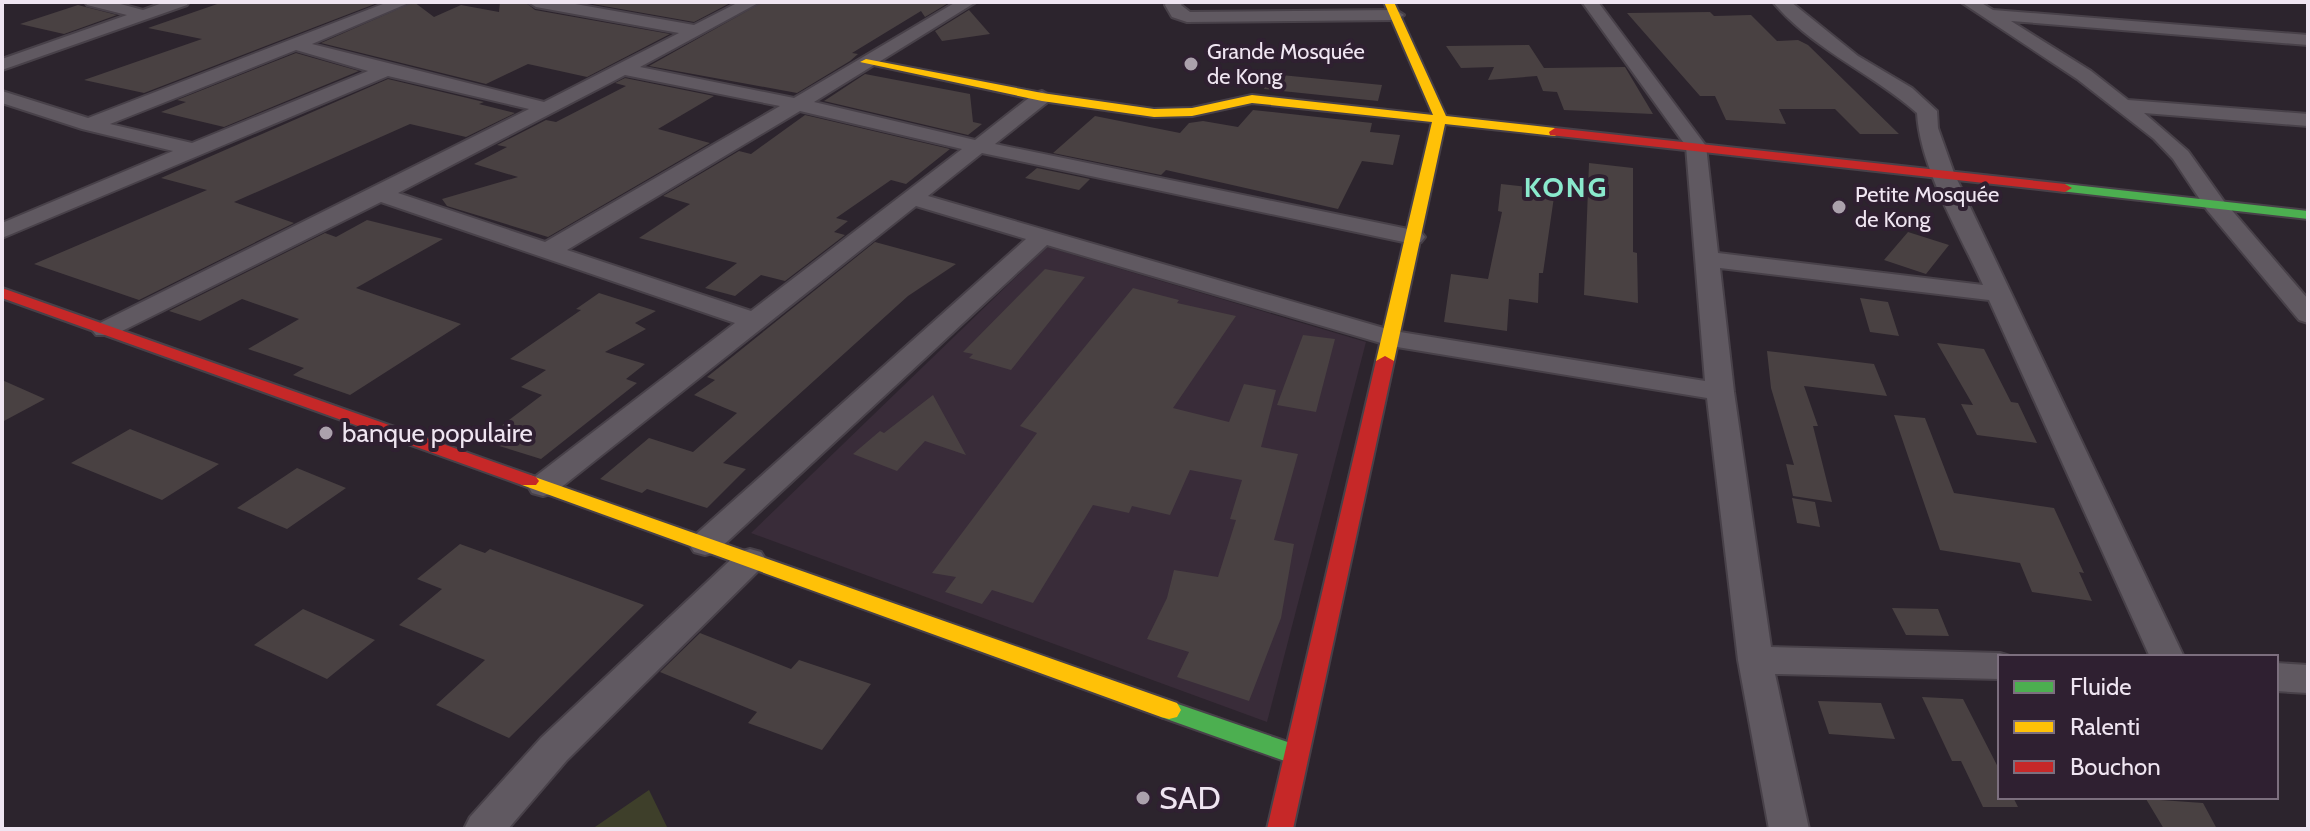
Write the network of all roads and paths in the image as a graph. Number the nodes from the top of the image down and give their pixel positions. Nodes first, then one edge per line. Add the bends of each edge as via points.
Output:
1 (93, 2) edge
2 (181, 2) edge
3 (403, 2) edge
4 (536, 2) edge
5 (752, 2) edge
6 (968, 2) edge
7 (1175, 2) edge
8 (1590, 2) edge
9 (1781, 2) edge
10 (1969, 2) edge
11 (1393, 8) edge
12 (145, 15) junction
13 (1989, 15) junction
14 (697, 31) junction
15 (2308, 40) edge
16 (293, 44) junction
17 (866, 62) junction
18 (2, 65) edge
19 (622, 69) junction
20 (386, 70) junction
21 (2, 97) edge
22 (1042, 97) junction
23 (796, 104) junction
24 (2123, 105) junction
25 (543, 107) junction
26 (1440, 117) junction
27 (2308, 120) edge
28 (89, 125) junction
29 (976, 146) junction
30 (1696, 146) junction
31 (194, 150) junction
32 (1943, 173) junction
33 (380, 194) junction
34 (914, 199) junction
35 (2215, 205) junction
36 (2308, 215) edge
37 (2, 231) edge
38 (1043, 236) junction
39 (1413, 237) junction
40 (545, 252) junction
41 (1707, 259) junction
42 (2, 293) edge
43 (1999, 294) junction
44 (2308, 315) edge
45 (754, 321) junction
46 (105, 330) junction
47 (1391, 338) junction
48 (1720, 392) junction
49 (543, 486) junction
50 (705, 544) junction
51 (750, 560) junction
52 (2166, 655) edge
53 (1755, 660) junction
54 (1998, 666) edge
55 (2278, 677) edge
56 (2308, 679) edge
57 (1296, 755) junction
58 (484, 829) edge
59 (1280, 829) edge
60 (1789, 829) edge

1 - 12 street
2 - 12 street
3 - 16 street
4 - 14 street
5 - 14 street
6 - 17 street
7 - 11 street via 1178,13 1187,17
8 - 30 street
9 - 32 street via 1852,60 1927,111
10 - 13 street
11 - 26 main road
12 - 18 street
13 - 15 street
13 - 24 street
14 - 19 street
16 - 20 street
16 - 28 street
17 - 22 main road
17 - 23 street
19 - 23 street
19 - 25 street
20 - 25 street
20 - 31 street
21 - 28 street
22 - 26 main road via 1168,114 1252,99
22 - 29 street
23 - 29 street
23 - 40 street
24 - 27 street
24 - 35 street via 2181,155
25 - 33 street
26 - 30 main road
26 - 39 main road
28 - 31 street
29 - 34 street
29 - 39 street
30 - 32 main road
30 - 41 street
31 - 37 street
32 - 35 main road
32 - 43 street
33 - 40 street
33 - 46 street
34 - 38 street
34 - 45 street
35 - 36 main road
35 - 44 street
38 - 47 street
38 - 50 street
39 - 47 main road
40 - 45 street
41 - 43 street
41 - 48 street
42 - 46 main road
43 - 52 street
45 - 49 street
46 - 49 main road
47 - 48 street
47 - 57 main road
48 - 53 street
49 - 50 main road
50 - 51 main road
51 - 57 main road
51 - 58 street via 554,749
53 - 54 street
53 - 60 street
55 - 56 street
57 - 59 main road

